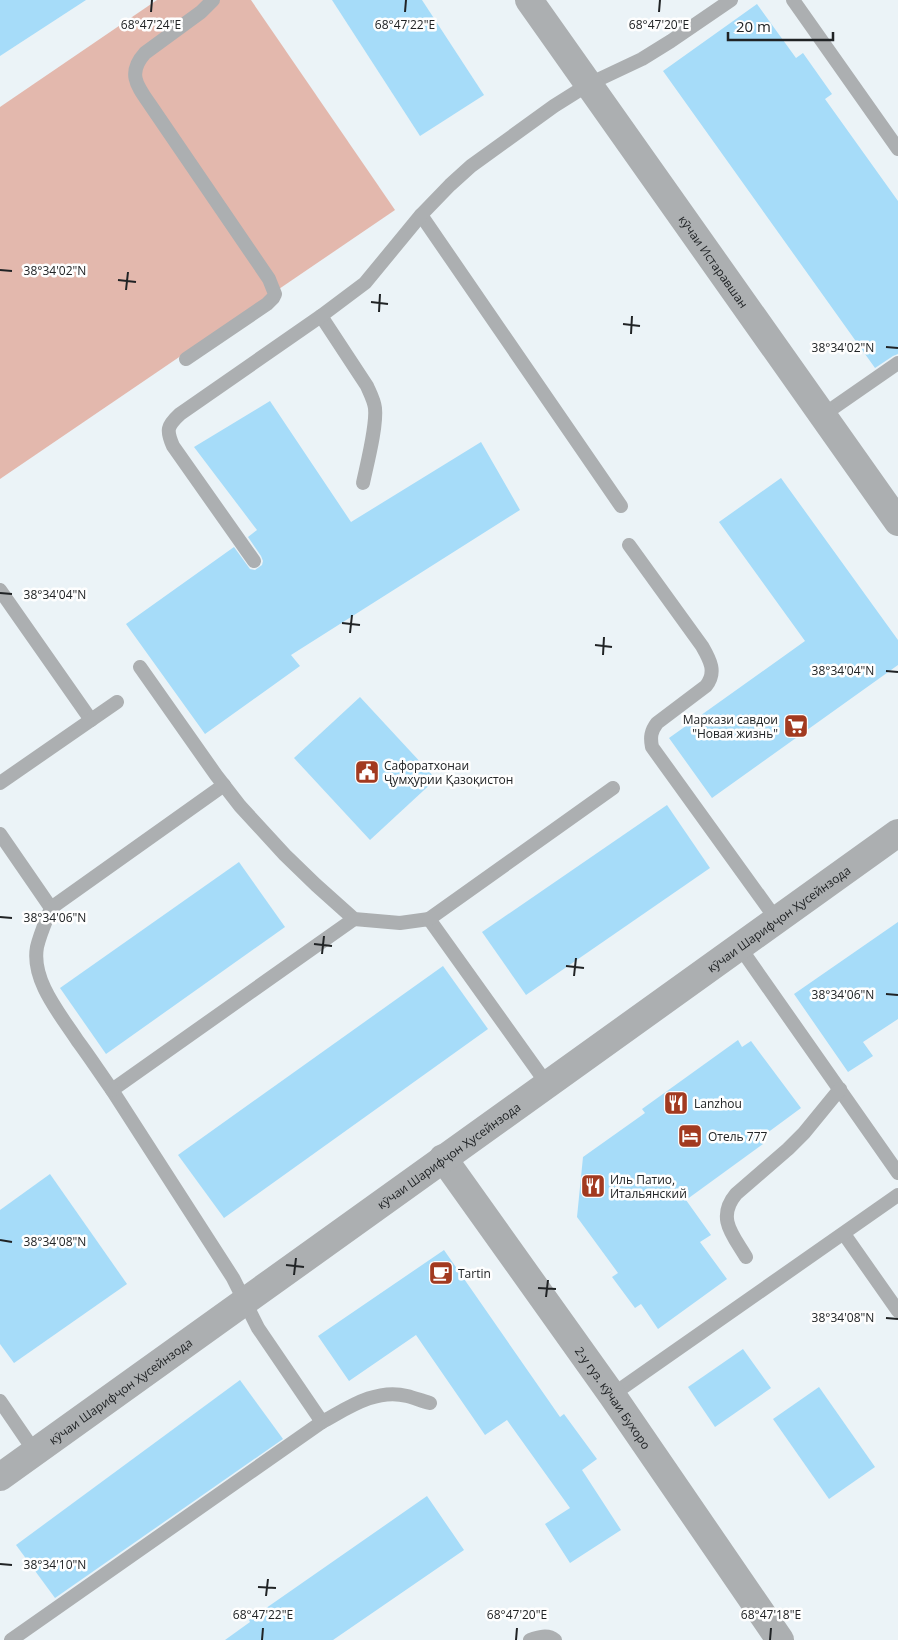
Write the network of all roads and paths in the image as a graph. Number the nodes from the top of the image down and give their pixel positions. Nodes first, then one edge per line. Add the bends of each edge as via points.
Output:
1 (213, 0) edge
2 (529, 0) edge
3 (731, 0) edge
4 (793, 0) edge
5 (589, 84) junction
6 (898, 149) edge
7 (421, 215) junction
8 (321, 316) junction
9 (186, 359) dead end
10 (898, 363) edge
11 (823, 415) junction
12 (363, 482) dead end
13 (622, 506) dead end
14 (898, 522) edge
15 (628, 545) dead end
16 (254, 561) dead end
17 (0, 590) edge
18 (140, 667) dead end
19 (117, 702) dead end
20 (91, 720) junction
21 (0, 783) edge
22 (224, 786) junction
23 (613, 788) dead end
24 (898, 833) edge
25 (0, 834) edge
26 (51, 908) junction
27 (354, 919) junction
28 (429, 919) junction
29 (776, 919) junction
30 (739, 946) junction
31 (547, 1084) junction
32 (840, 1089) junction
33 (112, 1090) junction
34 (443, 1158) junction
35 (898, 1173) edge
36 (898, 1195) edge
37 (844, 1234) junction
38 (746, 1257) dead end
39 (244, 1301) junction
40 (898, 1311) edge
41 (612, 1395) junction
42 (0, 1401) edge
43 (430, 1403) dead end
44 (322, 1422) junction
45 (35, 1452) junction
46 (0, 1477) edge
47 (11, 1640) edge
48 (530, 1640) edge
49 (555, 1640) edge
50 (780, 1640) edge

1 - 9 lane via 145,53 137,62 135,76 151,106 269,279 275,294 267,304
2 - 5 street, кӯчаи Истаравшан
3 - 5 lane via 650,54
4 - 6 lane
5 - 7 lane via 472,166
5 - 11 street, кӯчаи Истаравшан
7 - 8 lane via 365,283
7 - 13 lane
8 - 12 lane via 372,396 374,422
8 - 16 lane via 180,414 169,426 168,435 173,446
10 - 11 lane
11 - 14 street, кӯчаи Истаравшан
15 - 29 lane via 711,662 710,681 657,723 650,739 652,747
17 - 20 lane
18 - 22 lane
19 - 20 lane
20 - 21 lane
22 - 26 lane
22 - 27 lane via 286,855
23 - 28 lane
24 - 29 street, кӯчаи Шарифҷон Ҳусейнзода
25 - 26 lane
26 - 33 lane via 37,948 41,979 48,998
27 - 28 lane via 400,922
27 - 33 lane
28 - 31 lane
29 - 30 street, кӯчаи Шарифҷон Ҳусейнзода
30 - 31 street, кӯчаи Шарифҷон Ҳусейнзода
30 - 32 lane
31 - 34 street, кӯчаи Шарифҷон Ҳусейнзода
32 - 35 lane
32 - 38 lane via 804,1133 730,1201 726,1210 730,1229
33 - 39 lane via 218,1254
34 - 39 street, кӯчаи Шарифҷон Ҳусейнзода
34 - 41 street, 2-у гуз. кӯчаи Бухоро
36 - 37 lane
37 - 40 lane
37 - 41 lane
39 - 44 lane via 273,1351
39 - 45 street, кӯчаи Шарифҷон Ҳусейнзода
41 - 50 street, 2-у гуз. кӯчаи Бухоро
42 - 45 lane
43 - 44 lane via 406,1395 368,1398
44 - 47 lane
45 - 46 street, кӯчаи Шарифҷон Ҳусейнзода
48 - 49 lane via 540,1637

